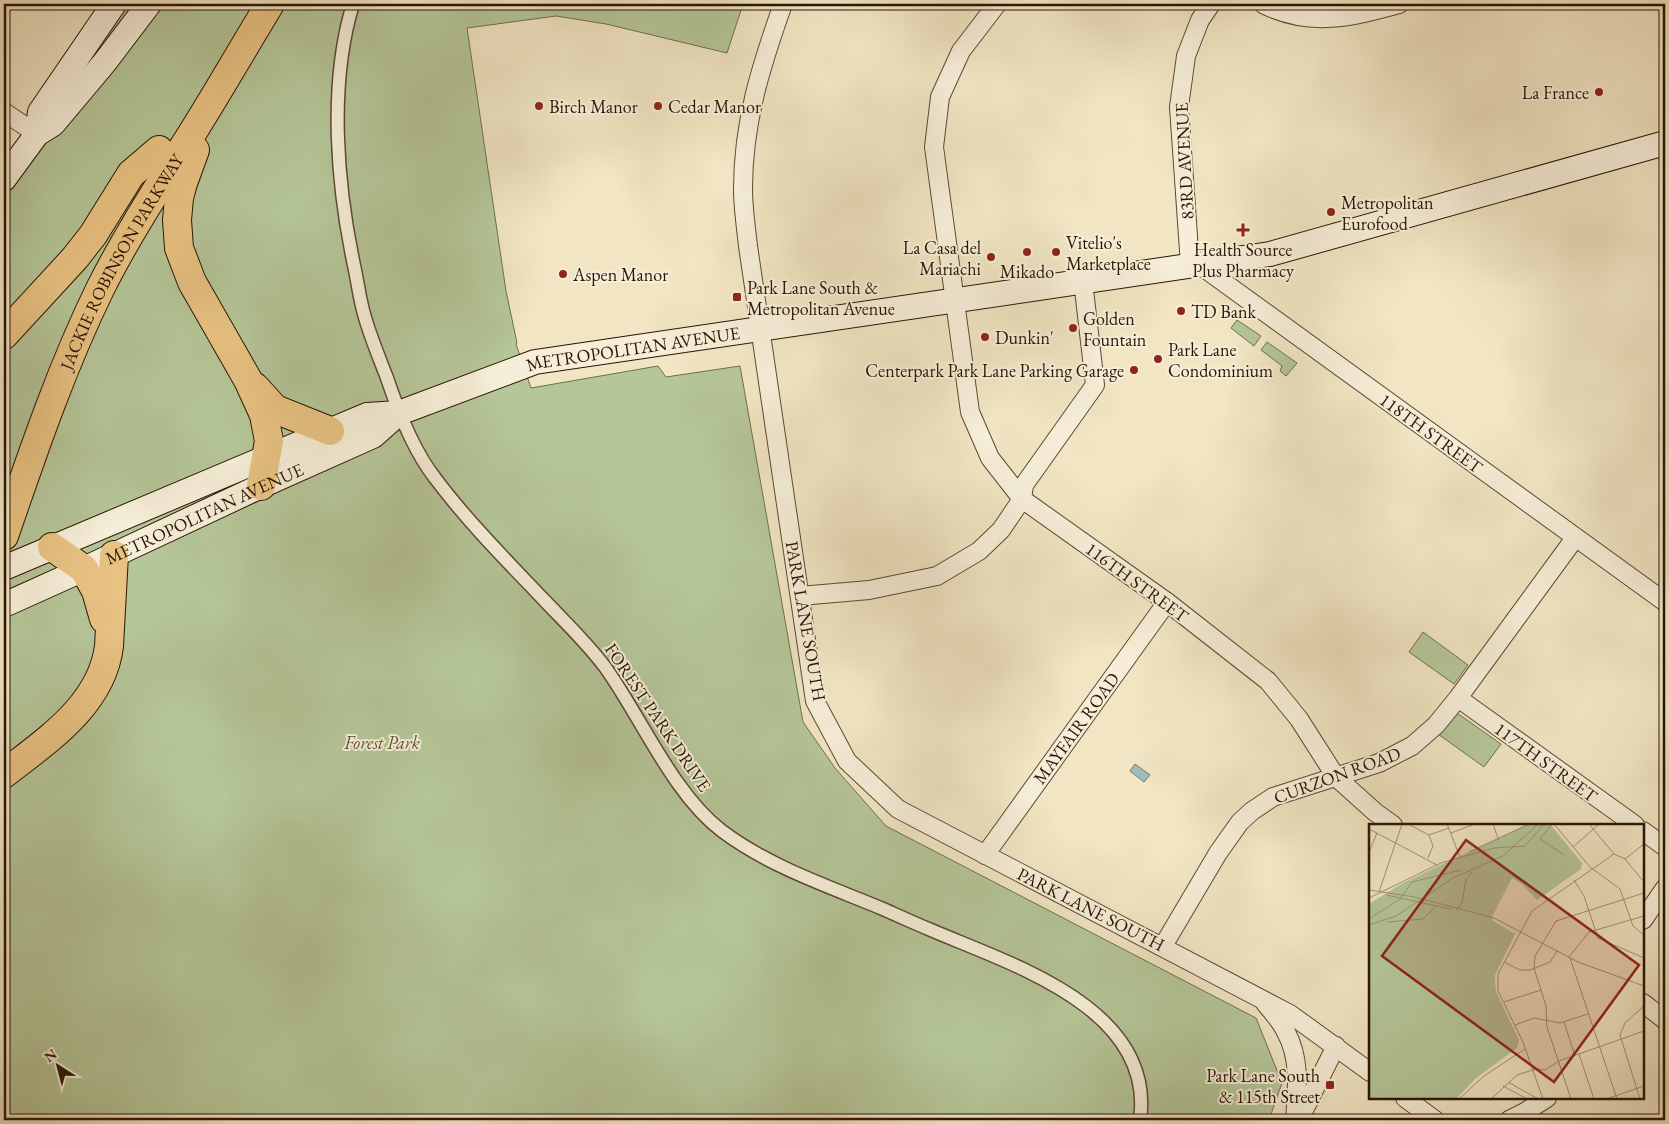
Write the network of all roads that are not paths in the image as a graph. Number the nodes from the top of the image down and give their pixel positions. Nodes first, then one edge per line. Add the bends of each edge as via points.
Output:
1 (114, 4) edge
2 (149, 4) edge
3 (249, 4) edge
4 (270, 4) edge
5 (353, 4) edge
6 (783, 4) edge
7 (997, 4) edge
8 (1211, 4) edge
9 (1263, 4) edge
10 (1400, 4) edge
11 (245, 48) junction
12 (4, 112) edge
13 (37, 134) junction
14 (1665, 143) edge
15 (159, 150) junction
16 (4, 179) edge
17 (1194, 264) junction
18 (1083, 281) junction
19 (956, 300) junction
20 (760, 329) junction
21 (4, 335) edge
22 (248, 380) junction
23 (399, 413) junction
24 (330, 431) junction
25 (265, 459) junction
26 (4, 479) edge
27 (260, 486) junction
28 (1022, 499) junction
29 (4, 534) edge
30 (1575, 538) junction
31 (52, 547) junction
32 (114, 555) junction
33 (4, 568) edge
34 (84, 569) junction
35 (800, 596) junction
36 (1167, 602) junction
37 (1665, 602) edge
38 (4, 605) edge
39 (109, 637) junction
40 (1458, 698) junction
41 (4, 774) edge
42 (1336, 777) junction
43 (1392, 824) edge
44 (1633, 824) edge
45 (1644, 832) edge
46 (1665, 848) edge
47 (985, 855) junction
48 (1665, 888) edge
49 (1644, 919) edge
50 (1163, 946) junction
51 (1262, 999) junction
52 (1644, 1004) edge
53 (1665, 1020) edge
54 (1336, 1046) junction
55 (1369, 1071) edge
56 (1406, 1099) edge
57 (1545, 1099) edge
58 (1140, 1120) edge
59 (1295, 1120) edge
60 (1299, 1120) edge
61 (1435, 1120) edge
62 (1509, 1120) edge

1 - 13 main road via 40,112
2 - 13 main road via 53,124
3 - 15 highway, JACKIE ROBINSON PARKWAY
4 - 11 highway, JACKIE ROBINSON PARKWAY
5 - 23 street, FOREST PARK DRIVE via 347,24 340,80 339,153 346,227 364,313
6 - 20 street, PARK LANE SOUTH via 758,75 744,149 743,190
7 - 19 street, 116TH STREET via 960,51 940,97 934,147
8 - 17 street, 83RD AVENUE via 1200,20 1186,56 1179,107
9 - 10 street via 1286,14 1327,19
11 - 22 highway via 190,161 181,190 177,220 179,248 186,270
11 - 29 highway, JACKIE ROBINSON PARKWAY via 131,232 100,290 64,368
12 - 13 street
13 - 16 main road
14 - 17 main road, METROPOLITAN AVENUE via 1270,254
15 - 21 highway via 131,174 93,236
15 - 26 highway, JACKIE ROBINSON PARKWAY via 70,310 29,407
17 - 18 main road, METROPOLITAN AVENUE
17 - 30 street, 118TH STREET
18 - 19 main road, METROPOLITAN AVENUE
18 - 28 street via 1095,384 1024,484
19 - 20 main road, METROPOLITAN AVENUE
19 - 28 street, 116TH STREET via 970,412 990,458
20 - 23 main road, METROPOLITAN AVENUE via 535,362
20 - 35 street, PARK LANE SOUTH
22 - 24 highway via 275,410
22 - 25 highway via 264,415 269,441
23 - 24 main road, METROPOLITAN AVENUE via 367,415
23 - 27 main road, METROPOLITAN AVENUE via 373,436
23 - 58 street, FOREST PARK DRIVE via 432,476 606,668 691,800 718,828 756,854 1014,964 1048,981 1084,1005 1109,1027 1133,1062 1140,1088
24 - 25 main road, METROPOLITAN AVENUE
25 - 27 highway
25 - 31 main road, METROPOLITAN AVENUE
27 - 32 main road, METROPOLITAN AVENUE
28 - 35 street via 1001,530 979,551 937,576 869,590
28 - 36 street, 116TH STREET
30 - 37 street, 118TH STREET
30 - 40 street, CURZON ROAD
31 - 33 main road, METROPOLITAN AVENUE
31 - 34 highway
32 - 34 main road, METROPOLITAN AVENUE
32 - 39 highway
34 - 38 main road, METROPOLITAN AVENUE
34 - 39 highway via 96,591
35 - 47 street, PARK LANE SOUTH via 815,701 847,761 898,809
36 - 42 street, 116TH STREET via 1268,681 1299,718
36 - 47 street, MAYFAIR ROAD
39 - 41 highway via 108,658 83,703 61,728
40 - 42 street, CURZON ROAD via 1436,725 1412,746 1379,763
40 - 44 street, 117TH STREET
42 - 43 street, 116TH STREET
42 - 50 street, CURZON ROAD via 1272,797 1240,822 1218,852
45 - 46 street
47 - 50 street, PARK LANE SOUTH
48 - 49 street
50 - 51 street, PARK LANE SOUTH
51 - 54 street, PARK LANE SOUTH
51 - 59 street, PARK LANE SOUTH via 1287,1033 1297,1066
52 - 53 street
54 - 55 street, PARK LANE SOUTH
54 - 60 street
56 - 61 street
57 - 62 street

